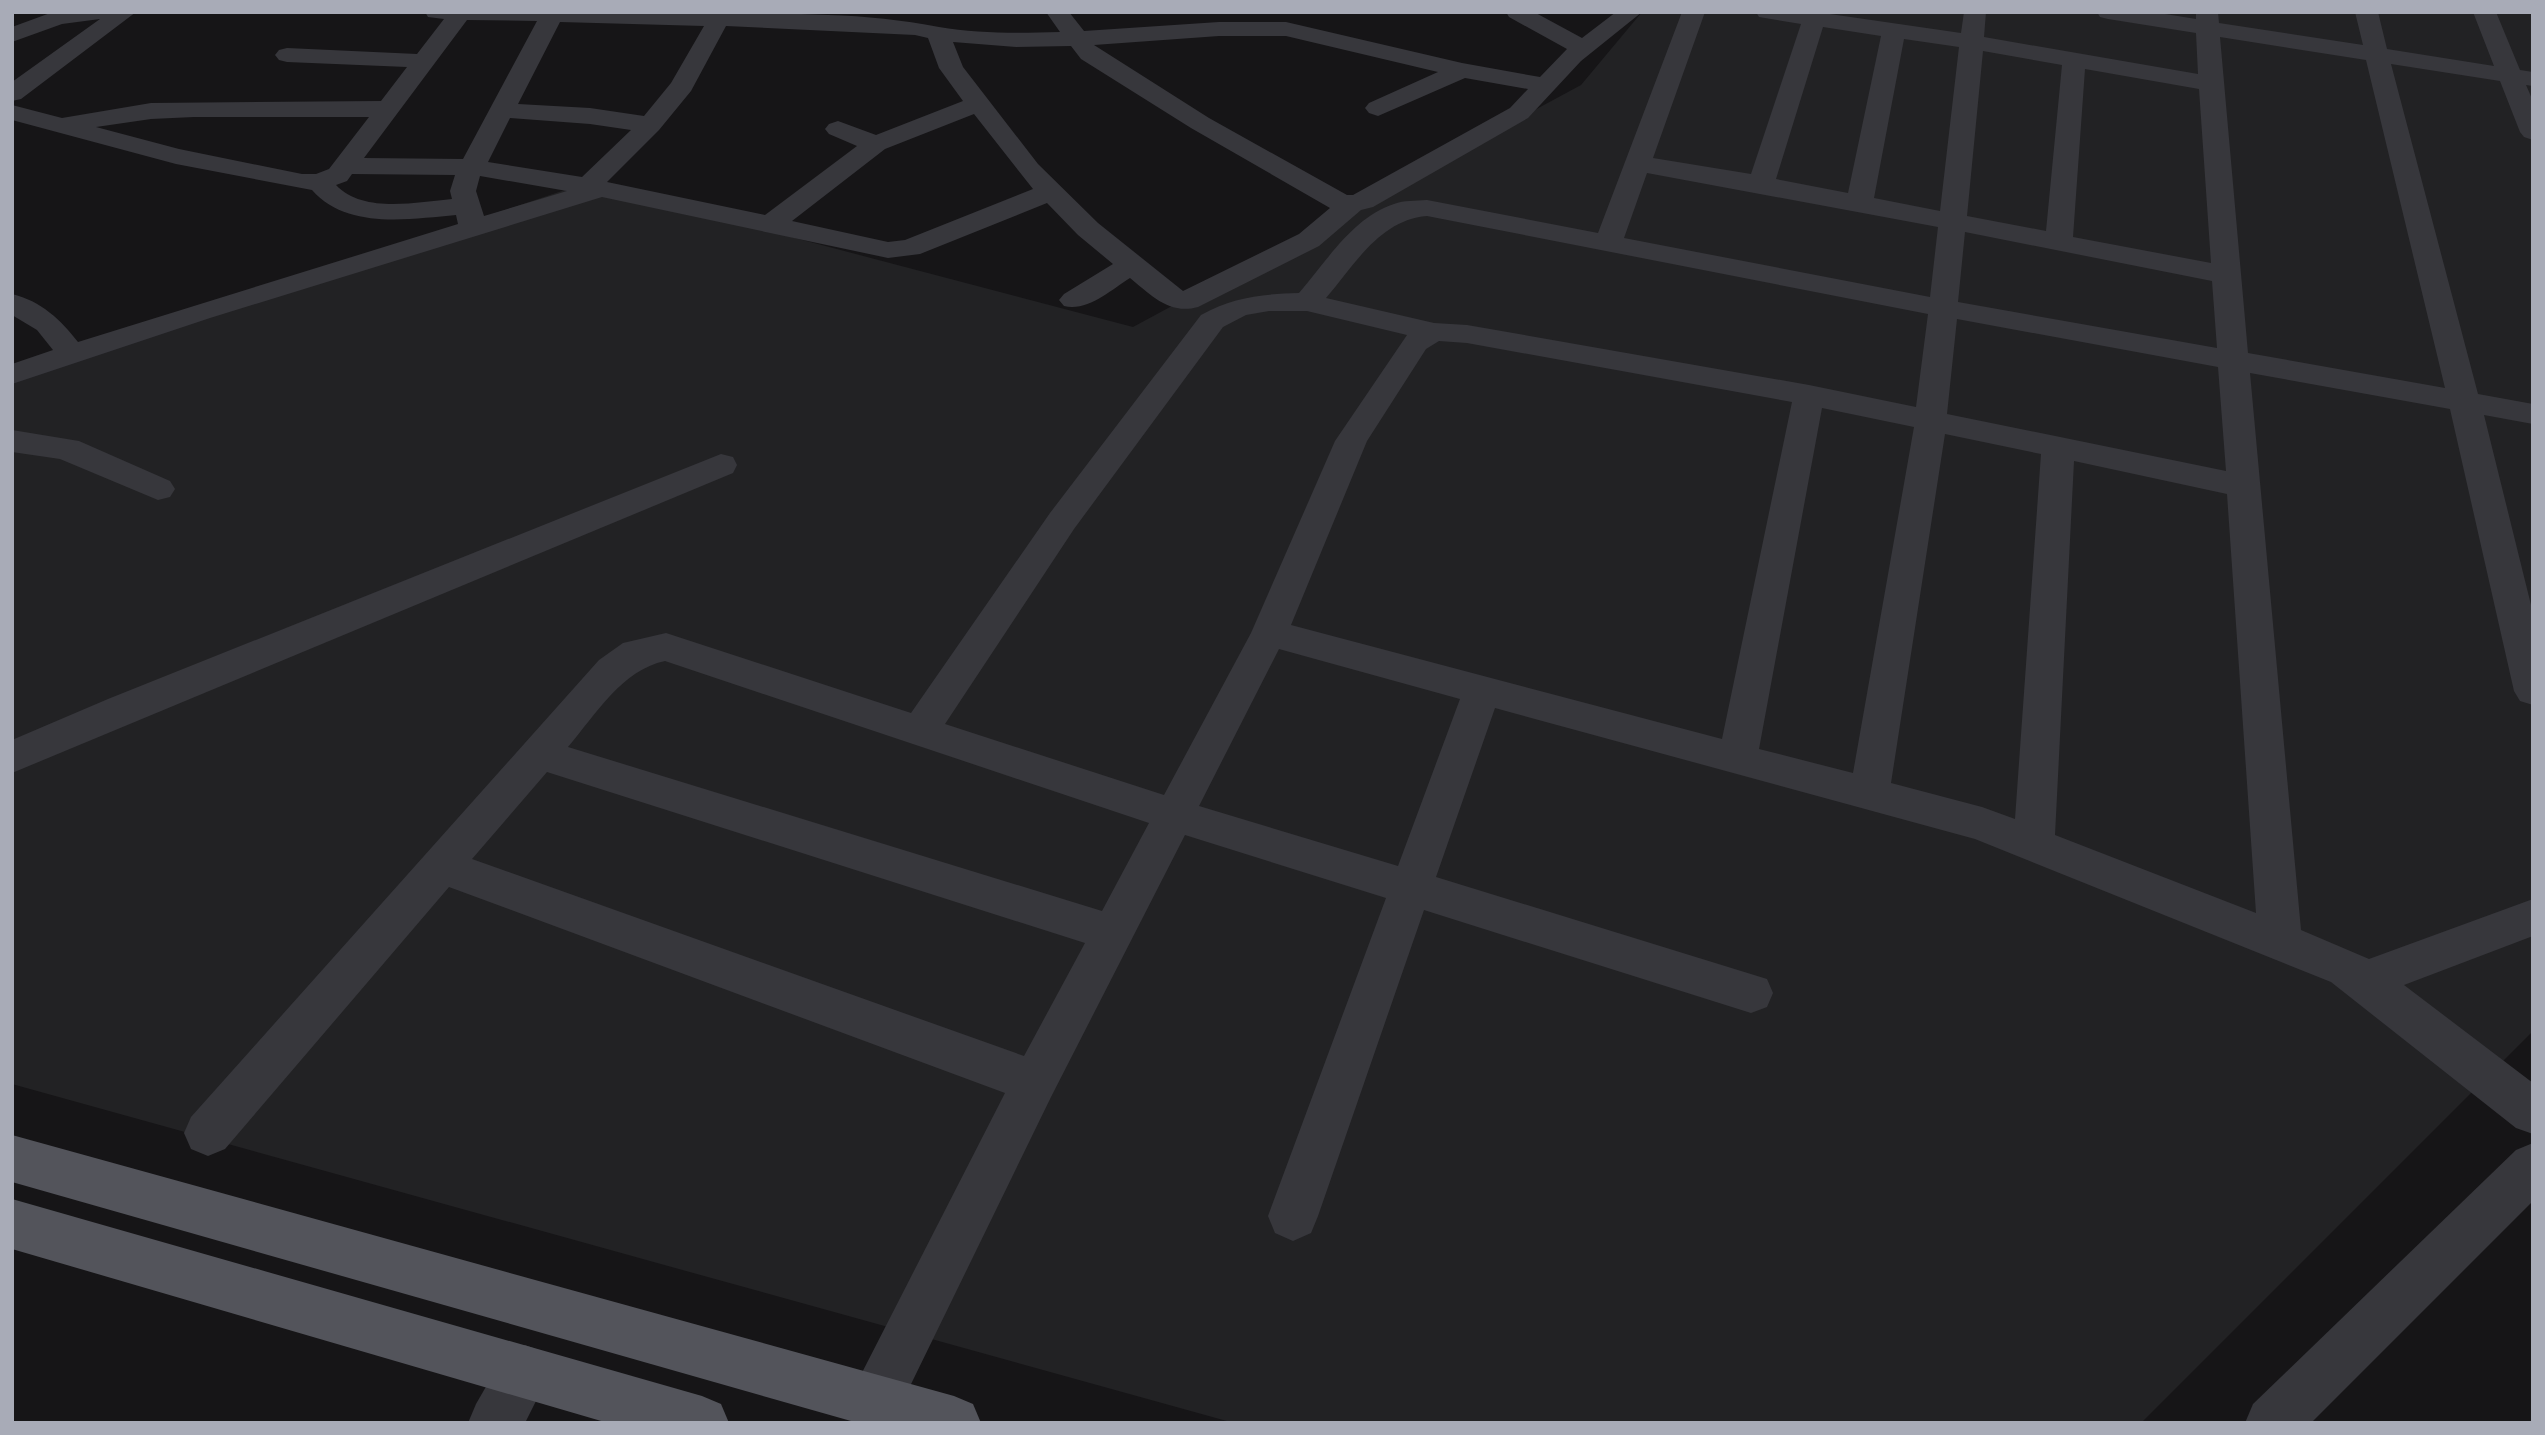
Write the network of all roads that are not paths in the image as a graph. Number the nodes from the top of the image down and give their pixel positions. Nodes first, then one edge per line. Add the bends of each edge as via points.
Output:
1 (104, 12) edge
2 (125, 12) edge
3 (1057, 12) edge
4 (1517, 12) edge
5 (1631, 12) edge
6 (1694, 12) edge
7 (1767, 12) edge
8 (2108, 12) edge
9 (2366, 12) edge
10 (2484, 12) edge
11 (448, 13) edge
12 (553, 14) edge
13 (659, 15) edge
14 (720, 18) junction
15 (1814, 19) junction
16 (2208, 19) edge
17 (1290, 21) edge
18 (920, 25) edge
19 (1974, 27) edge
20 (1894, 31) junction
21 (12, 35) edge
22 (1075, 39) junction
23 (1582, 48) junction
24 (2376, 54) junction
25 (287, 55) dead end
26 (2074, 60) junction
27 (424, 61) junction
28 (1462, 71) junction
29 (2508, 75) junction
30 (2533, 79) edge
31 (2211, 83) junction
32 (1546, 85) junction
33 (12, 94) edge
34 (980, 103) junction
35 (1378, 107) dead end
36 (386, 109) junction
37 (501, 110) junction
38 (12, 112) edge
39 (65, 124) junction
40 (650, 125) junction
41 (838, 129) dead end
42 (2533, 132) edge
43 (876, 145) junction
44 (1637, 163) junction
45 (345, 166) junction
46 (471, 167) junction
47 (320, 182) junction
48 (1761, 184) junction
49 (594, 188) junction
50 (1051, 192) junction
51 (1859, 204) junction
52 (1367, 207) junction
53 (470, 217) junction
54 (1952, 223) junction
55 (770, 225) junction
56 (2059, 242) junction
57 (1608, 243) junction
58 (1131, 265) junction
59 (1252, 269) junction
60 (2227, 275) junction
61 (1174, 299) junction
62 (1310, 299) junction
63 (1074, 300) dead end
64 (12, 303) edge
65 (1943, 308) junction
66 (1190, 324) dead end
67 (1434, 332) junction
68 (72, 354) junction
69 (2234, 361) junction
70 (12, 374) edge
71 (1809, 395) junction
72 (2464, 401) junction
73 (2533, 414) edge
74 (1931, 419) junction
75 (12, 441) edge
76 (2058, 447) junction
77 (721, 465) dead end
78 (2244, 486) junction
79 (158, 489) dead end
80 (1269, 632) junction
81 (2527, 644) edge
82 (1482, 690) junction
83 (2533, 691) edge
84 (920, 730) junction
85 (538, 753) junction
86 (12, 757) edge
87 (1738, 758) junction
88 (1869, 794) junction
89 (1174, 815) junction
90 (2034, 844) junction
91 (442, 866) junction
92 (1410, 890) junction
93 (2533, 917) edge
94 (1112, 933) junction
95 (2280, 942) junction
96 (2363, 981) junction
97 (1751, 993) dead end
98 (1035, 1082) junction
99 (2533, 1112) edge
100 (208, 1133) dead end
101 (12, 1158) edge
102 (2533, 1167) edge
103 (1293, 1216) dead end
104 (12, 1223) edge
105 (525, 1371) junction
106 (875, 1400) junction
107 (495, 1423) edge
108 (702, 1423) edge
109 (954, 1423) edge
110 (2272, 1423) edge

1 - 21 street via 58,18
2 - 33 street
3 - 22 street
4 - 23 street
5 - 23 street
6 - 44 street
7 - 15 street
8 - 16 street
9 - 24 street
10 - 29 street
11 - 12 street
11 - 27 street
12 - 13 street
12 - 37 street
13 - 14 street
14 - 18 street
14 - 40 street via 682,86
15 - 20 street
15 - 48 street
16 - 24 street
16 - 31 street
17 - 22 street
17 - 28 street
18 - 22 street via 1016,40
18 - 34 street
19 - 20 street
19 - 26 street
19 - 54 street
20 - 51 street
22 - 52 street via 1089,54 1200,123 1339,202
23 - 32 street
24 - 29 street
24 - 72 street
25 - 27 street
26 - 31 street
26 - 56 street
27 - 36 street
28 - 32 street
28 - 35 street
29 - 30 street
29 - 42 street
31 - 60 street
32 - 52 street via 1519,113
34 - 43 street
34 - 50 street
36 - 39 street via 194,108
36 - 45 street
37 - 40 street
37 - 46 street
38 - 39 street
39 - 47 street via 176,156
40 - 49 street
41 - 43 street
43 - 55 street
44 - 48 street
44 - 57 street
45 - 46 street
45 - 47 street
46 - 49 street
46 - 53 street via 463,191
47 - 53 street via 337,201 366,210
48 - 51 street
49 - 53 street
49 - 55 street
50 - 55 street via 900,251
50 - 58 street
51 - 54 street
52 - 57 street via 1427,208
52 - 59 street
52 - 62 street via 1370,228
53 - 68 street
54 - 56 street
54 - 65 street
56 - 60 street
57 - 65 street
58 - 61 street
58 - 63 street
59 - 61 street via 1188,301
59 - 62 street
60 - 69 street
61 - 66 street
62 - 67 street
62 - 84 street via 1245,305 1212,321 1062,521
64 - 68 street via 48,324
65 - 69 street
65 - 74 street
67 - 71 street
67 - 80 street via 1415,343 1351,441
68 - 70 street
69 - 72 street
69 - 78 street
71 - 74 street
71 - 87 street
72 - 73 street
72 - 81 street
74 - 76 street
74 - 88 street
75 - 79 street via 67,449
76 - 78 street
76 - 90 street
77 - 86 street
78 - 95 street
80 - 82 street
80 - 89 street
81 - 83 street
82 - 87 street
82 - 92 street
84 - 85 street via 666,647 636,653 612,670
84 - 89 street
85 - 91 street
85 - 94 street
87 - 88 street
88 - 90 street via 1982,824
89 - 92 street
89 - 94 street
90 - 95 street
91 - 98 street
91 - 100 street
92 - 97 street
92 - 103 street
93 - 96 street
94 - 98 street
95 - 96 street via 2347,968
96 - 99 street
98 - 106 street
101 - 106 main road
102 - 110 street
104 - 105 main road
105 - 107 street
105 - 108 main road
106 - 109 main road

